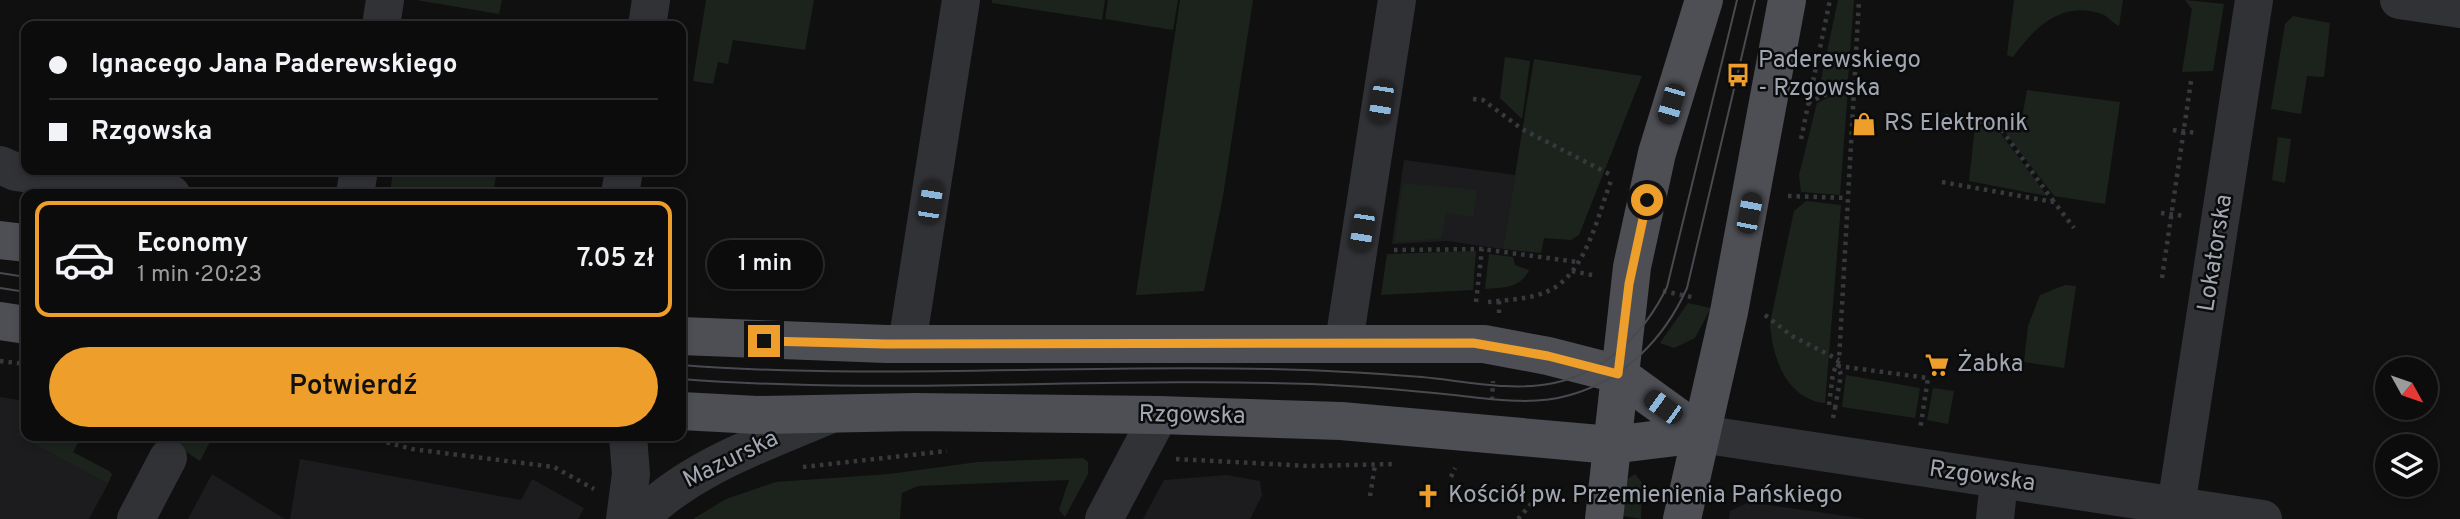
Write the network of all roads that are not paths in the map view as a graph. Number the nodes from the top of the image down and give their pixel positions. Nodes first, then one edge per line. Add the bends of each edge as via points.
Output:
1 (385, 0) edge
2 (651, 0) edge
3 (961, 0) edge
4 (1397, 0) edge
5 (1703, 0) edge
6 (1787, 0) edge
7 (2254, 0) edge
8 (2399, 0) edge
9 (2460, 9) edge
10 (382, 21) edge
11 (649, 21) edge
12 (0, 166) edge
13 (21, 173) edge
14 (37, 175) edge
15 (136, 189) edge
16 (0, 240) edge
17 (21, 242) edge
18 (0, 321) edge
19 (21, 324) edge
20 (686, 336) edge
21 (1344, 342) junction
22 (908, 344) junction
23 (1618, 374) junction
24 (686, 411) edge
25 (831, 414) junction
26 (1159, 415) junction
27 (1701, 434) junction
28 (628, 441) edge
29 (1611, 445) junction
30 (168, 458) dead end
31 (1999, 480) junction
32 (2176, 506) junction
33 (631, 513) edge
34 (136, 519) edge
35 (1104, 519) edge
36 (1604, 519) edge
37 (1682, 519) edge
38 (1995, 519) edge
39 (2263, 519) edge

1 - 10 street
2 - 11 street
3 - 22 street
4 - 21 street
5 - 23 main road via 1657,153 1632,267
6 - 27 main road via 1744,236
7 - 32 street, Lokatorska
8 - 9 street
12 - 13 street
14 - 15 street
16 - 17 main road
18 - 19 main road
20 - 22 main road, Rzgowska
21 - 22 main road, Rzgowska
21 - 23 main road, Rzgowska via 1484,344
23 - 27 main road, Rzgowska
23 - 29 main road
24 - 25 main road, Rzgowska
25 - 26 main road, Rzgowska
25 - 33 street, Mazurska via 701,471
26 - 29 main road, Rzgowska via 1341,421
26 - 35 street
27 - 29 main road, Rzgowska
27 - 31 street, Rzgowska
27 - 37 main road
28 - 33 street
29 - 36 main road
30 - 34 street
31 - 32 street, Rzgowska
31 - 38 street
32 - 39 street, Rzgowska

